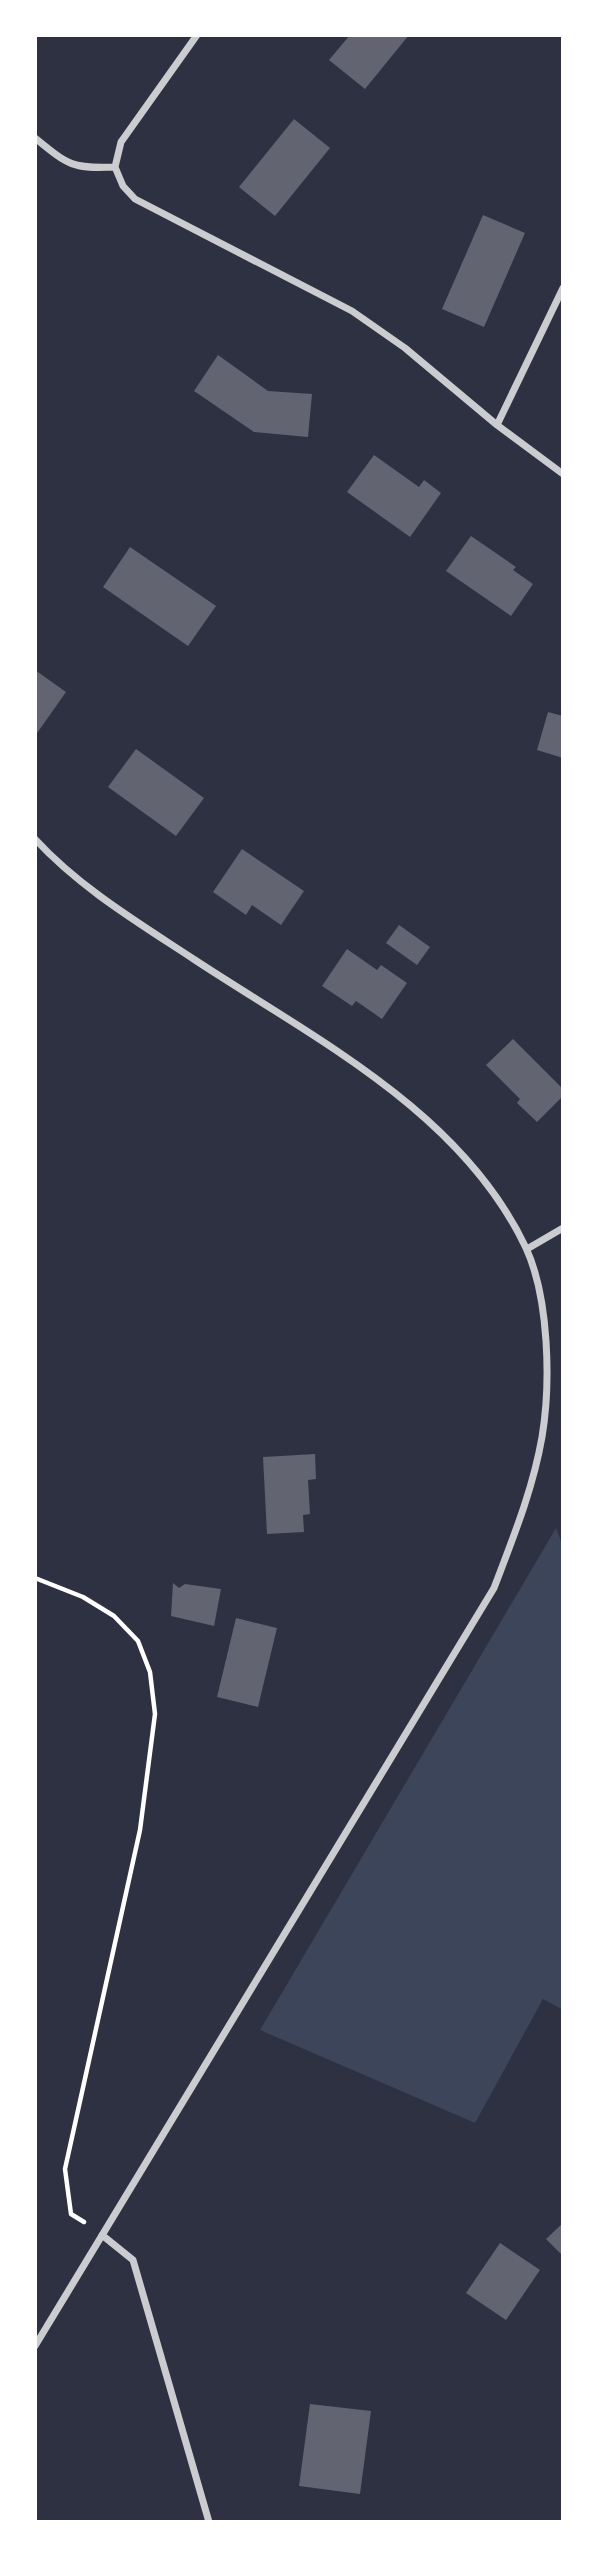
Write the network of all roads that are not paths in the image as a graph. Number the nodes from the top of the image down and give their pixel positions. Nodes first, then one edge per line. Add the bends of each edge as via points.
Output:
1 (197, 35) edge
2 (35, 138) edge
3 (115, 167) junction
4 (563, 288) edge
5 (497, 425) junction
6 (563, 474) edge
7 (35, 839) edge
8 (563, 1228) edge
9 (527, 1250) junction
10 (102, 2235) junction
11 (35, 2346) edge
12 (209, 2522) edge

1 - 3 street via 121,142
2 - 3 street via 79,169
3 - 5 street via 135,199 352,311 405,348
4 - 5 street
5 - 6 street
7 - 9 street via 103,899 419,1112 466,1158
8 - 9 street
9 - 10 street via 540,1294 546,1362 542,1435 524,1509 494,1588
10 - 11 street
10 - 12 street via 133,2260

